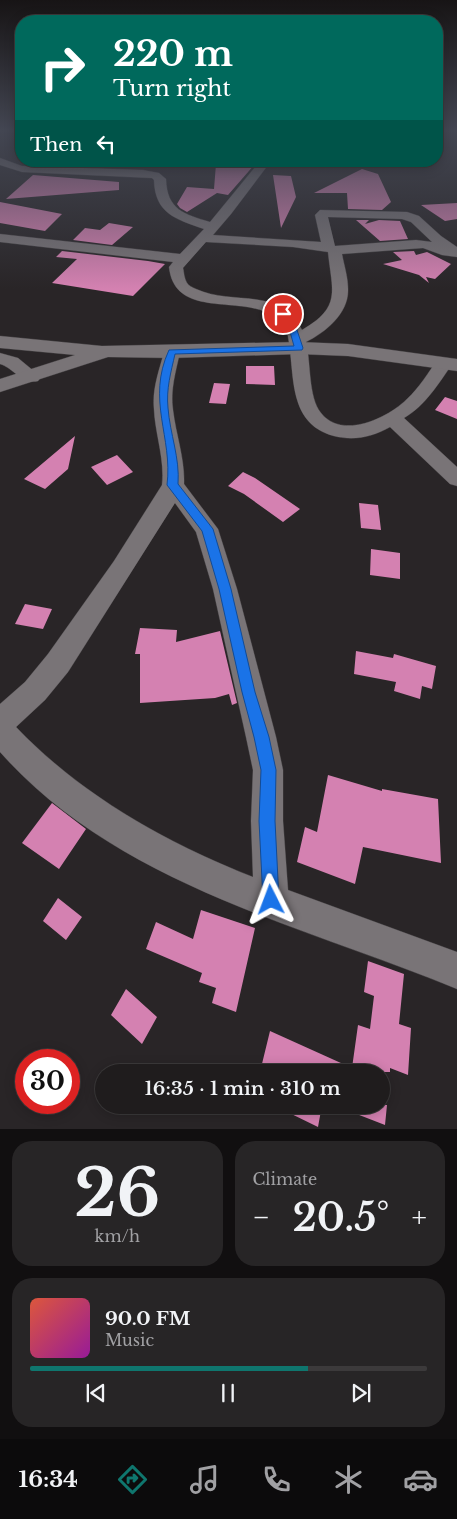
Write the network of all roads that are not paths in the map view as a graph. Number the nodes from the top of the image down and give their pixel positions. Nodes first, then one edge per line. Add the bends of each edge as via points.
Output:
1 (159, 184) edge
2 (247, 184) edge
3 (212, 227) junction
4 (450, 232) dead end
5 (0, 238) edge
6 (202, 238) junction
7 (430, 241) junction
8 (332, 249) junction
9 (457, 254) edge
10 (184, 258) junction
11 (0, 342) edge
12 (298, 344) junction
13 (106, 351) junction
14 (172, 352) junction
15 (0, 358) edge
16 (451, 364) edge
17 (32, 377) junction
18 (0, 386) edge
19 (392, 418) junction
20 (457, 479) edge
21 (172, 485) junction
22 (0, 723) edge
23 (0, 731) edge
24 (271, 900) junction
25 (457, 971) edge

1 - 3 street via 164,204 170,210
2 - 3 street
3 - 6 street
4 - 7 street
5 - 10 street
6 - 8 street via 293,243
6 - 10 street
7 - 8 street
7 - 8 street via 415,219 403,214 324,214 321,215
7 - 9 street
8 - 12 street via 340,296 323,324
10 - 12 street via 176,267 177,278 185,290 268,307 283,314 290,321
11 - 13 street
12 - 14 street
12 - 16 street
12 - 19 street via 306,398 318,422 348,433 364,432
13 - 14 street
13 - 17 street
14 - 21 street via 163,390 163,409 174,470
15 - 17 street via 12,362
16 - 19 street via 413,405
17 - 18 street
19 - 20 street
21 - 22 street via 167,498 58,663 35,691
21 - 24 street via 207,529 262,737 268,770
23 - 24 street via 41,772 113,825 186,866
24 - 25 street

